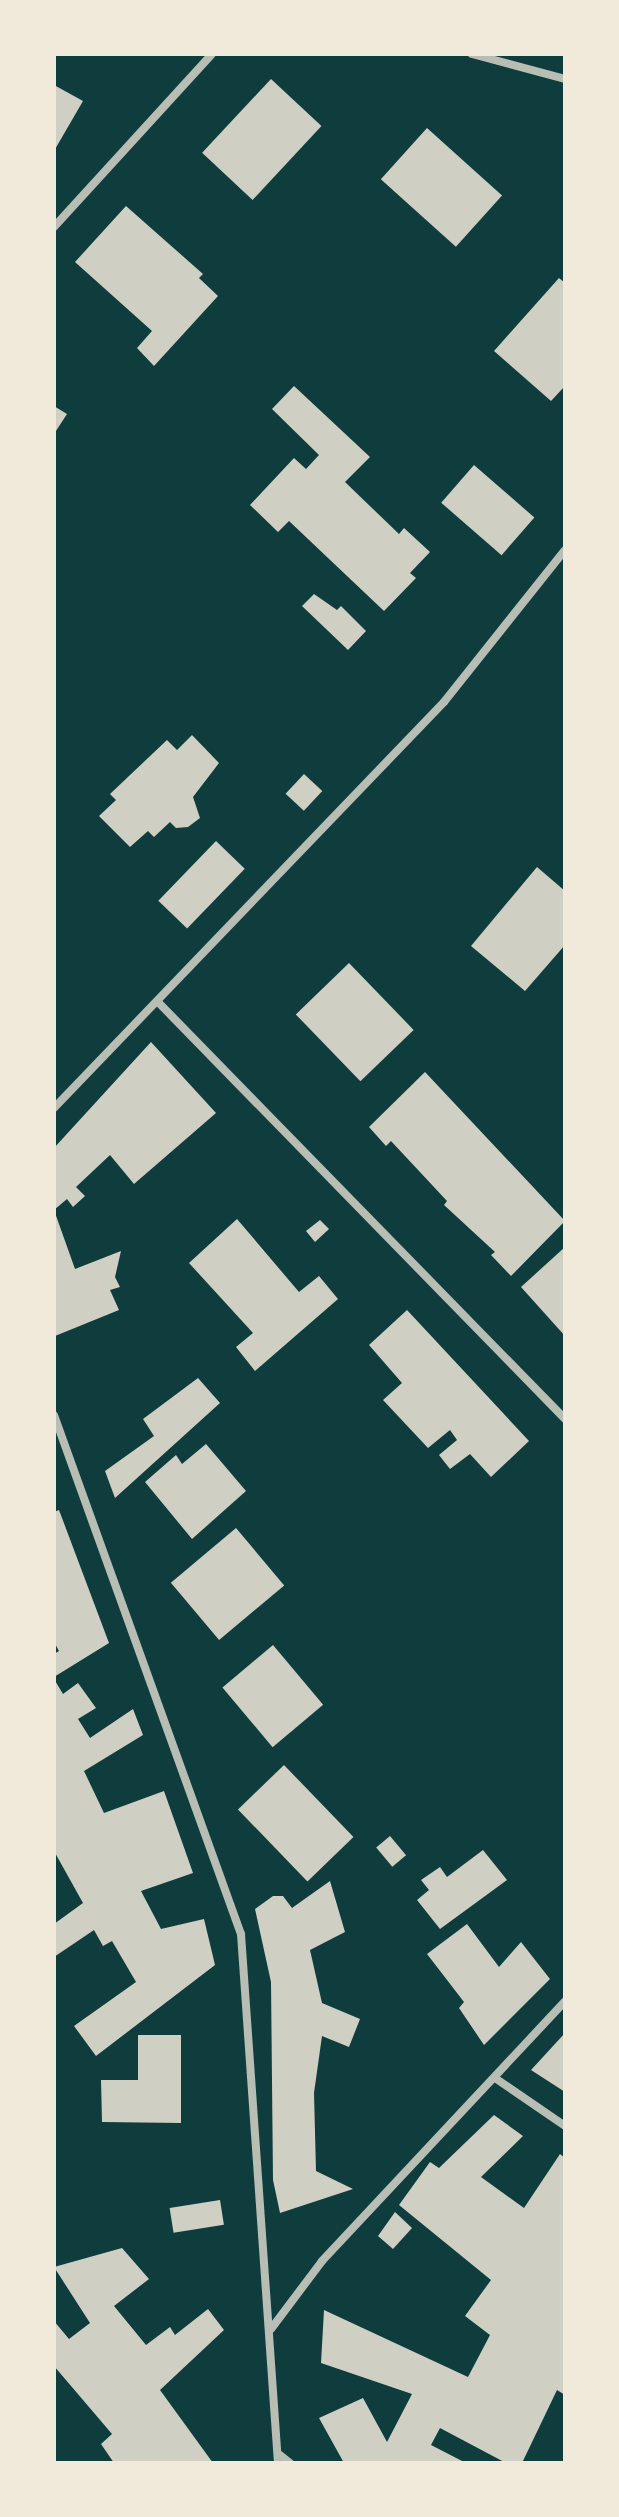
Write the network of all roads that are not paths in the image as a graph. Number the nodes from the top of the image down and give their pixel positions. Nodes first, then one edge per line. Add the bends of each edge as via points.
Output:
1 (212, 54) edge
2 (472, 54) edge
3 (565, 79) edge
4 (54, 227) edge
5 (565, 550) edge
6 (157, 1001) junction
7 (54, 1108) edge
8 (54, 1415) edge
9 (565, 1419) edge
10 (565, 2001) edge
11 (495, 2078) junction
12 (565, 2126) edge
13 (271, 2329) junction
14 (279, 2459) edge
15 (290, 2463) edge

1 - 4 street
2 - 3 street
5 - 6 street via 444,702
6 - 7 street
6 - 9 street
8 - 13 street via 241,1934
10 - 11 street
11 - 12 street
11 - 13 street via 322,2261
13 - 14 street
14 - 15 street

